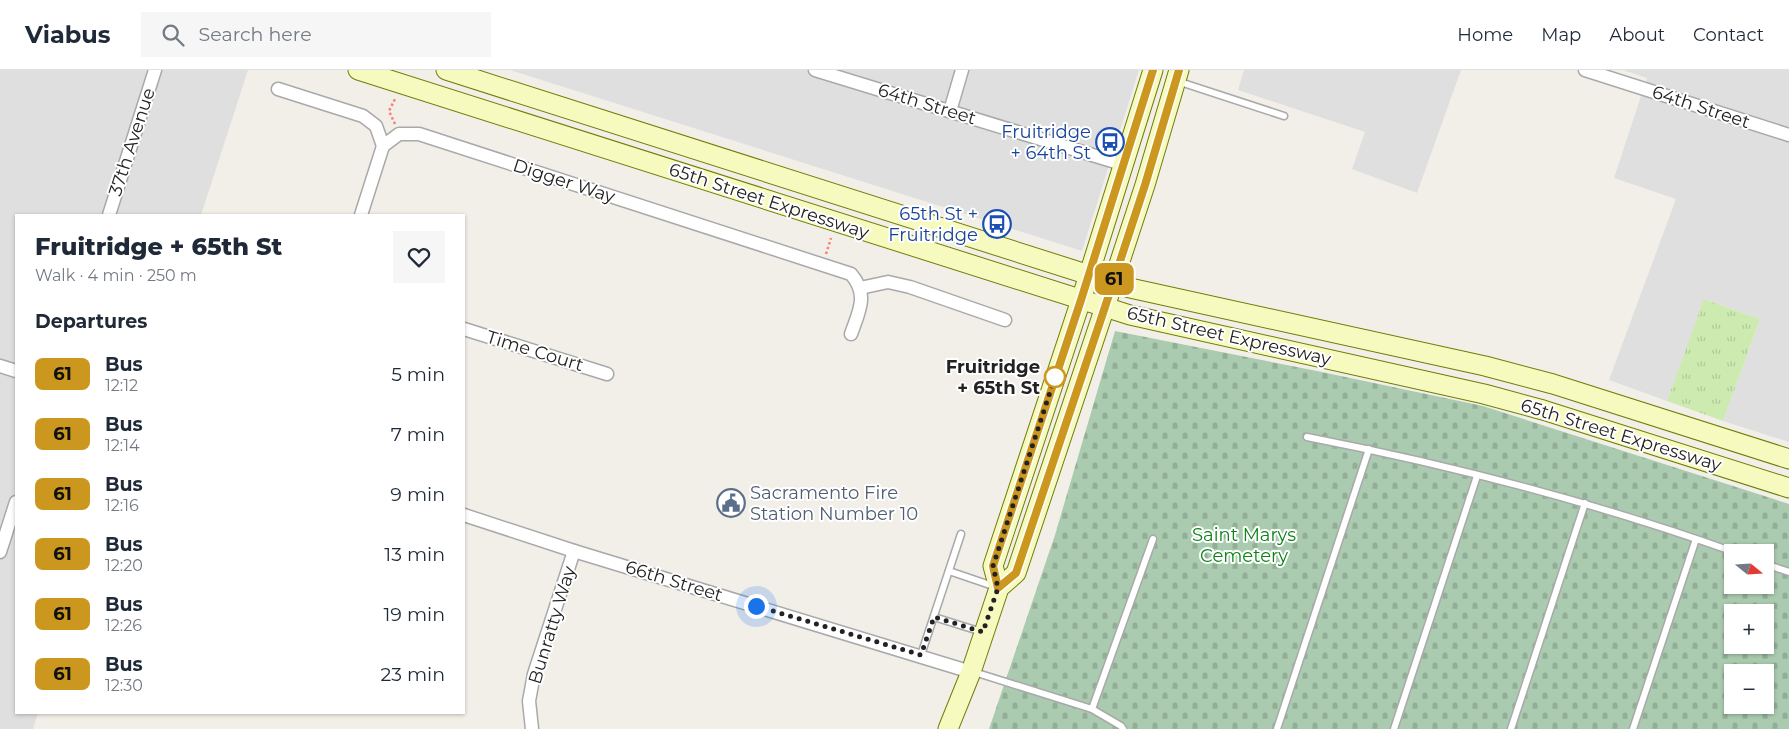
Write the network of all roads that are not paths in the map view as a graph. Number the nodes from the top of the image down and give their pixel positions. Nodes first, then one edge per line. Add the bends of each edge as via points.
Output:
1 (155, 70) edge
2 (358, 70) edge
3 (446, 70) edge
4 (815, 70) edge
5 (962, 70) edge
6 (1153, 70) edge
7 (1585, 70) edge
8 (1178, 76) edge
9 (392, 78) edge
10 (278, 89) dead end
11 (950, 111) junction
12 (1284, 116) dead end
13 (1789, 135) edge
14 (383, 146) junction
15 (1124, 165) junction
16 (109, 214) edge
17 (361, 214) edge
18 (1089, 275) junction
19 (1113, 282) junction
20 (860, 288) junction
21 (1081, 300) junction
22 (1105, 307) junction
23 (1005, 320) dead end
24 (465, 329) edge
25 (851, 334) dead end
26 (0, 366) edge
27 (15, 371) edge
28 (607, 374) dead end
29 (1307, 437) dead end
30 (1369, 449) junction
31 (1789, 459) edge
32 (1477, 476) junction
33 (1789, 488) edge
34 (1585, 503) junction
35 (15, 505) edge
36 (465, 515) edge
37 (962, 534) dead end
38 (1153, 539) dead end
39 (1696, 539) junction
40 (1724, 549) edge
41 (574, 551) junction
42 (0, 552) edge
43 (1774, 567) edge
44 (950, 572) junction
45 (1789, 572) edge
46 (998, 588) junction
47 (934, 617) junction
48 (983, 632) junction
49 (921, 655) junction
50 (970, 672) junction
51 (1092, 708) junction
52 (532, 729) edge
53 (948, 729) edge
54 (1123, 729) edge
55 (1276, 729) edge
56 (1394, 729) edge
57 (1511, 729) edge
58 (1634, 729) edge

1 - 16 street, 37th Avenue
2 - 9 main road, 65th Street Expressway
3 - 18 main road, 65th Street Expressway
4 - 11 street, 64th Street
5 - 11 street
6 - 15 main road
7 - 13 street, 64th Street
8 - 12 lane
8 - 19 main road
9 - 21 main road, 65th Street Expressway
10 - 14 street via 363,116 376,126
11 - 15 street, 64th Street
14 - 17 street
14 - 20 street, Digger Way via 399,134 419,134 851,274
15 - 18 main road
18 - 19 main road, 65th Street Expressway
18 - 21 main road
19 - 22 main road
19 - 31 main road, 65th Street Expressway via 1493,368
20 - 23 street via 888,282
20 - 25 street via 862,302
21 - 22 main road, 65th Street Expressway
21 - 46 main road via 993,566
22 - 33 main road, 65th Street Expressway via 1484,394
22 - 46 main road via 1016,573
24 - 28 street, Time Court
26 - 27 street
29 - 30 lane
30 - 32 lane
30 - 55 lane
32 - 34 lane
32 - 56 lane
34 - 39 lane
34 - 57 lane
35 - 42 street
36 - 41 street, 66th Street
37 - 44 lane
38 - 51 lane
39 - 40 lane
39 - 58 lane
41 - 49 street, 66th Street
41 - 52 street, Bunratty Way via 534,674 529,701
43 - 45 lane
44 - 46 lane
44 - 47 lane
46 - 48 main road
47 - 48 lane
47 - 49 lane
48 - 50 main road
49 - 50 street, 66th Street
50 - 51 lane
50 - 53 main road
51 - 54 lane

